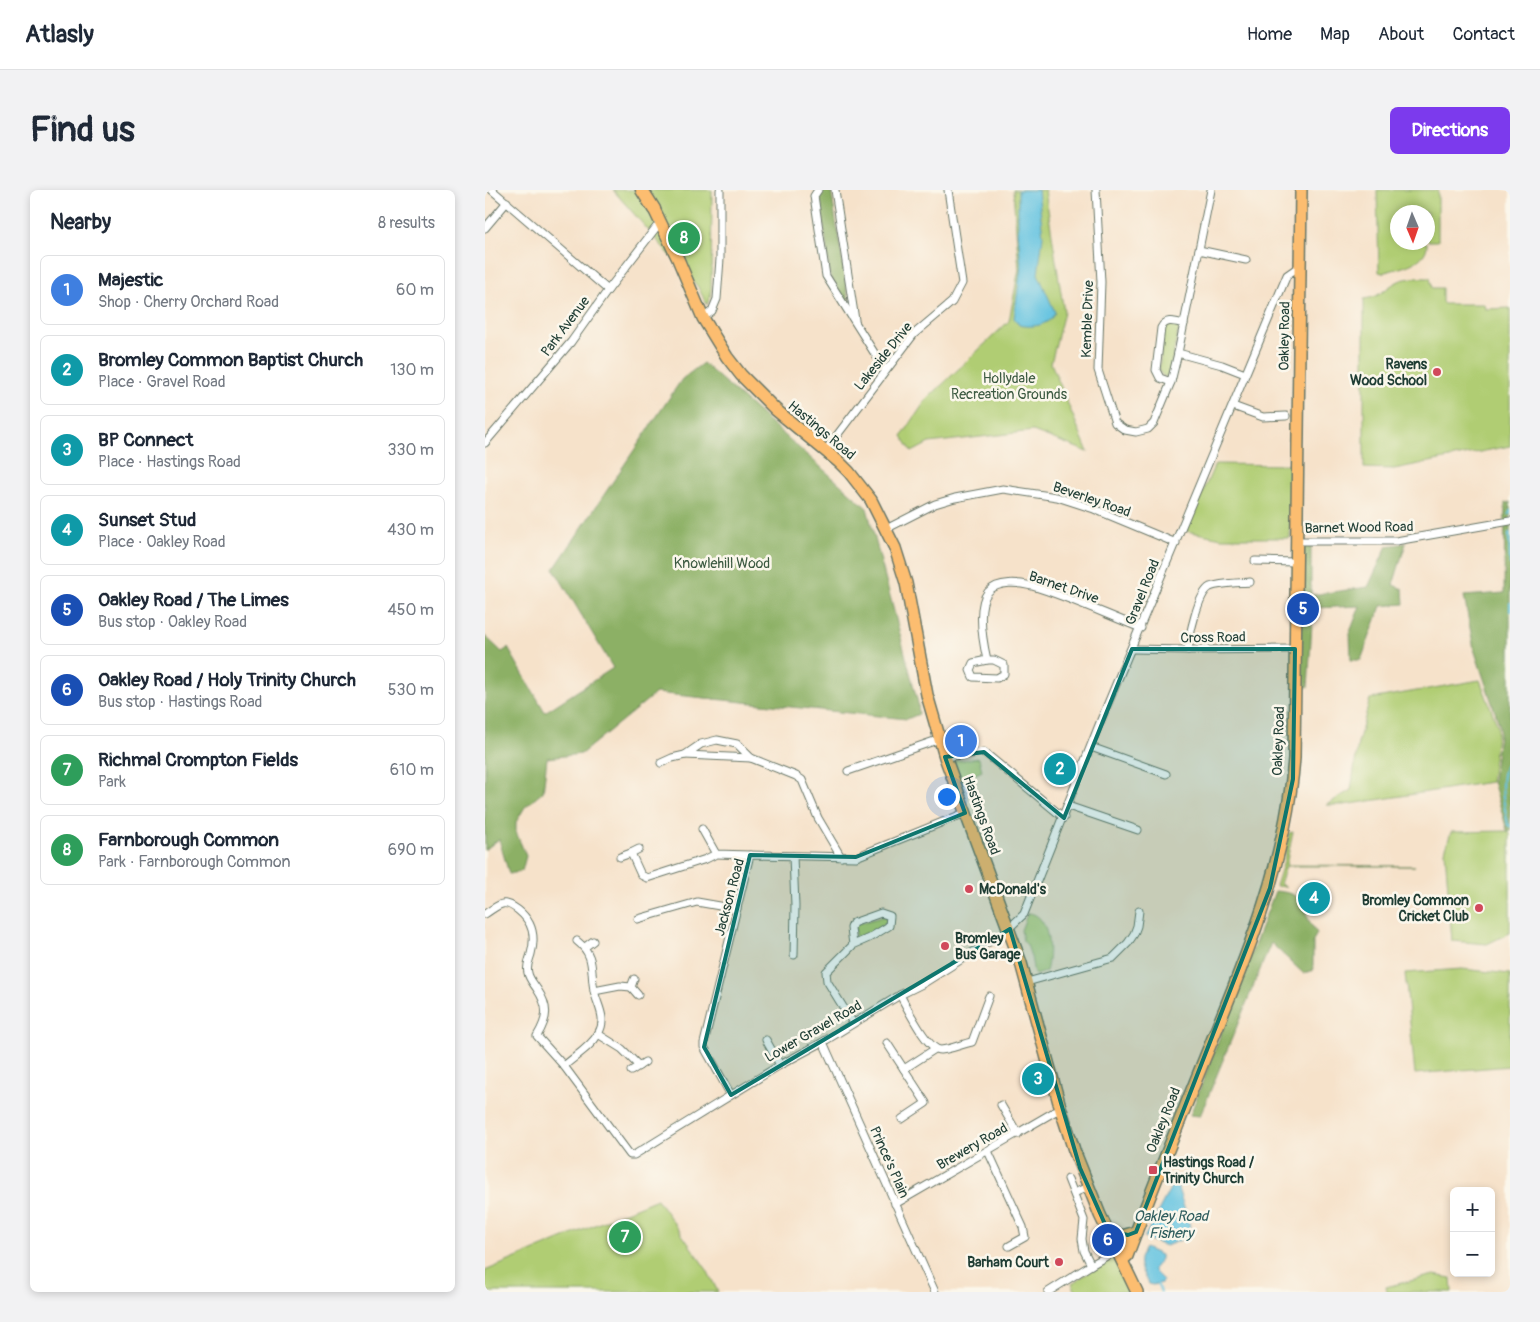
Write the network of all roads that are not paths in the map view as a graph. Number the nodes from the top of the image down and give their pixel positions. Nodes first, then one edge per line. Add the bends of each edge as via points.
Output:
1 (493, 190) edge
2 (643, 190) edge
3 (720, 190) edge
4 (818, 190) edge
5 (835, 190) edge
6 (948, 190) edge
7 (1096, 190) edge
8 (1211, 190) edge
9 (1301, 190) edge
10 (507, 202) junction
11 (653, 209) joint
12 (661, 221) junction
13 (485, 228) edge
14 (1199, 250) junction
15 (1246, 260) dead end
16 (1300, 268) junction
17 (608, 290) junction
18 (703, 318) junction
19 (1184, 324) junction
20 (856, 325) junction
21 (1178, 353) junction
22 (885, 370) junction
23 (1245, 374) junction
24 (1171, 382) junction
25 (1233, 406) junction
26 (1286, 416) dead end
27 (485, 443) edge
28 (825, 451) junction
29 (1510, 521) edge
30 (886, 529) junction
31 (1296, 541) junction
32 (1176, 543) junction
33 (1255, 561) dead end
34 (1296, 562) junction
35 (1250, 582) dead end
36 (1141, 628) junction
37 (1132, 648) junction
38 (1188, 650) junction
39 (1295, 650) junction
40 (987, 660) junction
41 (939, 739) junction
42 (1091, 747) junction
43 (685, 755) junction
44 (945, 757) junction
45 (751, 758) junction
46 (661, 763) dead end
47 (848, 771) dead end
48 (1166, 774) dead end
49 (1068, 806) junction
50 (965, 813) junction
51 (1064, 818) junction
52 (702, 829) dead end
53 (1138, 830) dead end
54 (639, 849) dead end
55 (631, 852) junction
56 (716, 854) junction
57 (750, 855) junction
58 (793, 856) junction
59 (620, 857) dead end
60 (841, 857) junction
61 (737, 909) junction
62 (1139, 911) dead end
63 (485, 914) edge
64 (638, 919) dead end
65 (1011, 926) junction
66 (577, 941) dead end
67 (593, 941) dead end
68 (853, 945) junction
69 (585, 947) junction
70 (794, 955) dead end
71 (1027, 982) junction
72 (594, 991) junction
73 (639, 995) dead end
74 (900, 995) junction
75 (989, 996) dead end
76 (853, 1023) junction
77 (598, 1034) junction
78 (766, 1040) dead end
79 (823, 1042) junction
80 (887, 1042) dead end
81 (935, 1049) junction
82 (780, 1064) junction
83 (564, 1066) junction
84 (904, 1069) junction
85 (631, 1071) dead end
86 (731, 1095) junction
87 (1001, 1106) dead end
88 (1061, 1110) junction
89 (902, 1119) dead end
90 (1018, 1134) junction
91 (988, 1151) junction
92 (1067, 1179) dead end
93 (1088, 1186) junction
94 (1074, 1193) junction
95 (895, 1204) junction
96 (1108, 1231) junction
97 (1136, 1232) junction
98 (1009, 1246) dead end
99 (1119, 1255) junction
100 (1091, 1265) junction
101 (935, 1292) edge
102 (1048, 1292) edge
103 (1137, 1292) edge

1 - 10 street
2 - 11 highway
3 - 18 street via 717,299 712,311
4 - 20 street via 815,196 826,276
5 - 20 street
6 - 22 street, Lakeside Drive via 962,283 951,302 914,334
7 - 24 street, Kemble Drive via 1101,282 1098,370 1115,423 1125,430 1148,429 1154,423
8 - 14 street
9 - 16 main road, Oakley Road
10 - 13 street
10 - 17 street
11 - 12 main road, Hastings Road
12 - 17 street, Park Avenue
12 - 18 main road, Hastings Road
14 - 15 street
14 - 19 street
16 - 23 street, Gravel Road via 1287,275
16 - 31 main road, Oakley Road
17 - 27 street, Park Avenue via 571,342
18 - 28 main road, Hastings Road via 741,375 783,417
19 - 21 street
19 - 24 street via 1169,321 1161,328 1156,370 1160,378
20 - 22 street
21 - 23 street
21 - 24 street
22 - 28 street, Lakeside Drive
23 - 25 street, Gravel Road
25 - 26 street via 1263,417
25 - 32 street, Gravel Road
28 - 30 main road, Hastings Road via 849,472 871,500
29 - 31 street, Barnet Wood Road via 1396,541
30 - 32 street, Beverley Road via 935,504 1003,489 1057,497
30 - 41 main road, Hastings Road via 902,569
31 - 34 main road, Oakley Road
32 - 36 street, Gravel Road
33 - 34 street
34 - 39 main road, Oakley Road
35 - 38 street via 1213,586 1205,591 1189,636
36 - 37 street, Gravel Road
36 - 40 street, Barnet Drive via 1031,586 1002,584 989,591 984,601 982,636
37 - 38 street, Cross Road
37 - 42 street, Gravel Road
38 - 39 street, Cross Road
39 - 97 main road, Oakley Road via 1293,779 1278,858 1256,930
40 - 40 street via 973,664 970,670 973,677 997,678 1003,674 1004,665
41 - 44 main road, Hastings Road
41 - 47 street
42 - 48 street
42 - 49 street, Gravel Road
43 - 45 street
43 - 45 street via 701,744 717,740 737,744
43 - 46 street
44 - 50 main road, Hastings Road
44 - 51 street via 984,752
45 - 60 street via 802,780
49 - 51 street, Gravel Road
49 - 53 street
50 - 60 street, Jackson Road via 856,857
50 - 65 main road, Hastings Road
51 - 65 street, Gravel Road via 1024,914
52 - 56 street
54 - 55 street
55 - 56 street via 641,875 647,878
55 - 59 street
56 - 57 street
57 - 58 street, Jackson Road
57 - 61 street, Jackson Road
58 - 60 street, Jackson Road
58 - 70 street
61 - 64 street via 697,902
61 - 86 street, Jackson Road via 704,1043
62 - 71 street via 1134,934 1113,958
63 - 83 street via 508,903 526,918 532,928 534,938 528,972 546,1010 544,1024 537,1036
65 - 71 main road, Hastings Road
65 - 74 street, Lower Gravel Road
66 - 69 street
67 - 69 street
68 - 68 street via 853,923 881,913 890,916 889,926
68 - 76 street via 825,975
69 - 72 street via 592,964
71 - 88 main road, Hastings Road
72 - 73 street via 632,983
72 - 77 street via 603,1018
74 - 76 street, Lower Gravel Road
74 - 81 street via 927,1042
75 - 81 street via 971,1042
76 - 79 street, Lower Gravel Road
77 - 83 street
77 - 85 street via 642,1064
78 - 82 street
79 - 82 street, Lower Gravel Road
79 - 95 street, Prince's Plain
80 - 84 street
81 - 84 street
82 - 86 street, Lower Gravel Road
83 - 86 street, Lower Gravel Road via 630,1155
84 - 89 street via 927,1103
87 - 90 street
88 - 90 street, Brewery Road
88 - 93 main road, Hastings Road
90 - 91 street, Brewery Road
91 - 95 street, Brewery Road
91 - 98 street via 1023,1227 1025,1237
92 - 94 street
93 - 94 street
93 - 96 main road, Hastings Road
94 - 100 street via 1084,1220 1084,1251
95 - 101 street, Prince's Plain
96 - 97 main road via 1123,1236
96 - 99 main road, Hastings Road
97 - 99 main road, Oakley Road via 1127,1256
99 - 100 street
99 - 103 main road, Hastings Road
100 - 102 street

